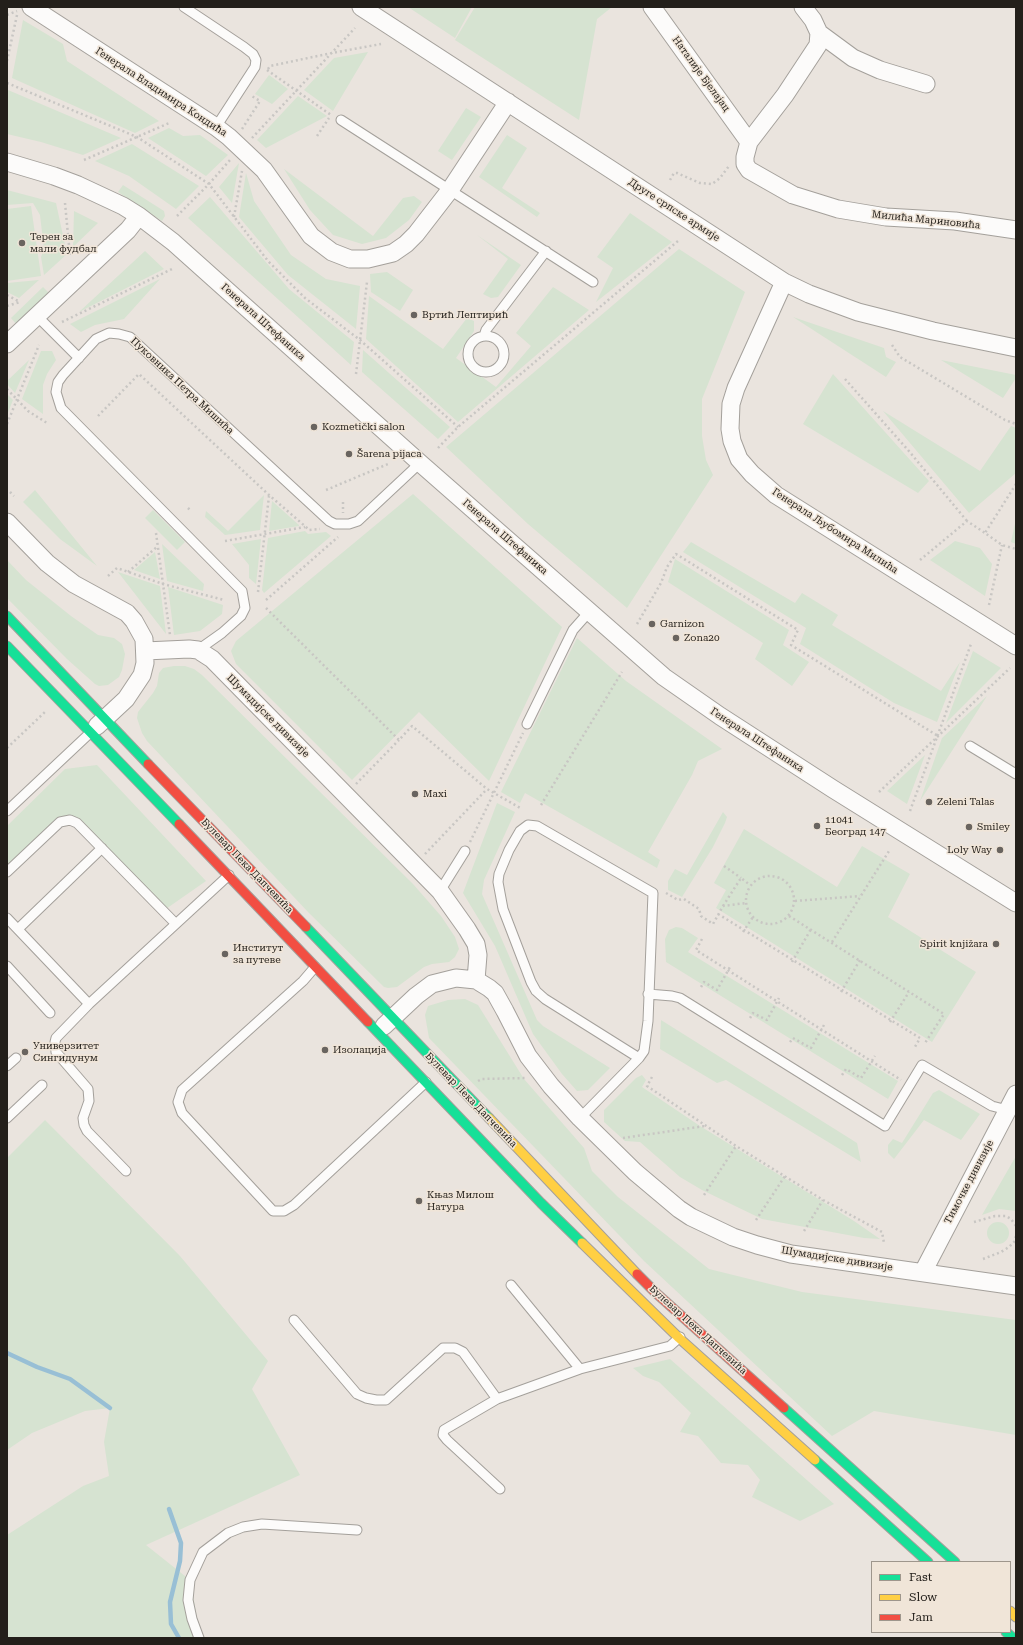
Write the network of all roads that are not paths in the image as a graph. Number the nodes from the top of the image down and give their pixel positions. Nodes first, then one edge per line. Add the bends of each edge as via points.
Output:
1 (31, 7) edge
2 (184, 7) edge
3 (361, 7) edge
4 (652, 7) edge
5 (803, 7) edge
6 (819, 33) junction
7 (926, 84) dead end
8 (508, 102) junction
9 (341, 120) dead end
10 (216, 127) junction
11 (750, 142) junction
12 (7, 162) edge
13 (450, 190) junction
14 (139, 216) junction
15 (1016, 230) edge
16 (546, 252) junction
17 (593, 282) dead end
18 (784, 282) junction
19 (37, 316) junction
20 (484, 336) junction
21 (7, 344) edge
22 (1016, 348) edge
23 (79, 358) junction
24 (420, 463) junction
25 (7, 522) edge
26 (589, 612) junction
27 (7, 616) edge
28 (7, 646) edge
29 (1016, 646) edge
30 (198, 650) junction
31 (145, 651) junction
32 (105, 719) junction
33 (527, 724) dead end
34 (90, 733) junction
35 (970, 746) dead end
36 (1016, 774) edge
37 (7, 811) edge
38 (102, 848) junction
39 (465, 851) dead end
40 (7, 872) edge
41 (229, 875) junction
42 (440, 891) junction
43 (1016, 903) edge
44 (7, 918) edge
45 (175, 923) junction
46 (18, 929) junction
47 (7, 966) edge
48 (315, 967) junction
49 (476, 980) junction
50 (648, 994) junction
51 (89, 1004) junction
52 (50, 1013) dead end
53 (392, 1018) junction
54 (378, 1032) junction
55 (16, 1058) dead end
56 (639, 1058) junction
57 (7, 1066) edge
58 (426, 1082) junction
59 (42, 1085) dead end
60 (1016, 1094) edge
61 (1012, 1111) edge
62 (7, 1118) edge
63 (580, 1118) junction
64 (126, 1171) dead end
65 (923, 1272) junction
66 (511, 1285) dead end
67 (1016, 1286) edge
68 (294, 1320) dead end
69 (693, 1326) junction
70 (679, 1338) junction
71 (580, 1370) junction
72 (496, 1399) junction
73 (500, 1489) dead end
74 (357, 1530) dead end
75 (927, 1561) edge
76 (954, 1561) edge
77 (199, 1638) edge

1 - 10 street, Генерала Владимира Кондића
2 - 10 lane via 244,47 256,60 256,67
3 - 8 street, Друге српске армије
4 - 11 street, Наталије Бјелајац
5 - 6 street
6 - 7 street via 853,58 880,70
6 - 11 street, Милића Мариновића via 818,45
8 - 13 street, Генерала Владимира Кондића
8 - 18 street, Друге српске армије
9 - 13 lane
10 - 13 street, Генерала Владимира Кондића via 264,170 311,236 327,249 344,257 368,259 400,249 416,234
11 - 15 street, Милића Мариновића via 745,157 745,164 749,170 793,195 838,209 886,217 955,221
12 - 14 street, Генерала Штефаника via 78,185
13 - 16 lane
14 - 19 street via 128,230
14 - 24 street, Генерала Штефаника via 173,242
16 - 17 lane
16 - 20 lane
18 - 22 street, Друге српске армије via 858,312
18 - 29 street, Генерала Љубомира Милића via 731,404 730,429 739,459 776,495
19 - 21 street
19 - 23 lane
20 - 20 lane via 470,346 468,357 478,371 490,372 501,366 505,354 500,343
23 - 24 lane, Пуковника Петра Мишића via 96,339 110,333 130,337 323,516 335,524 358,521
23 - 30 lane, Пуковника Петра Мишића via 58,382 56,392 61,408 242,591 245,608 241,616
24 - 26 street, Генерала Штефаника
25 - 31 street via 47,563 74,584 127,613 139,628 144,639
26 - 33 lane via 573,630
26 - 43 street, Генерала Штефаника via 642,659 687,694
27 - 32 street, Булевар Пека Дапчевића
28 - 34 street, Булевар Пека Дапчевића
30 - 31 street
30 - 42 street, Шумадијске дивизије via 212,659
31 - 32 street via 142,675 131,693
32 - 34 street
32 - 53 street, Булевар Пека Дапчевића
34 - 37 lane
34 - 41 street, Булевар Пека Дапчевића
35 - 36 lane
38 - 40 lane via 77,823 70,820 60,822
38 - 45 lane
38 - 46 lane
39 - 42 lane
41 - 45 lane
41 - 48 street, Булевар Пека Дапчевића
42 - 49 street, Шумадијске дивизије via 476,944
44 - 46 lane
45 - 51 lane
46 - 51 lane
47 - 52 lane
48 - 54 street, Булевар Пека Дапчевића
48 - 58 lane via 182,1090 178,1102 182,1113 273,1211 284,1211 294,1205
49 - 53 street, Шумадијске дивизије via 456,978 432,984
49 - 63 street, Шумадијске дивизије via 495,993 528,1056
50 - 56 lane via 646,1043
50 - 56 lane via 652,893 537,826 528,826 520,831 509,850 498,882 503,909 531,982 545,999
50 - 61 lane via 680,998 885,1126 922,1065 992,1106
51 - 64 lane via 56,1038 56,1052 88,1089 90,1101 83,1118 87,1131
53 - 54 street, Шумадијске дивизије
53 - 69 street, Булевар Пека Дапчевића via 656,1293
54 - 58 street, Булевар Пека Дапчевића
55 - 57 lane
56 - 63 lane
58 - 70 street, Булевар Пека Дапчевића via 542,1203
59 - 62 lane
60 - 61 street, Тимочке дивизије
61 - 65 street, Тимочке дивизије
63 - 65 street, Шумадијске дивизије via 635,1172 680,1209 722,1232 758,1245 811,1257
65 - 67 street, Шумадијске дивизије
66 - 71 lane
68 - 72 lane via 357,1394 376,1400 386,1400 444,1348 455,1348 463,1352
69 - 70 lane
69 - 76 street, Булевар Пека Дапчевића
70 - 71 lane via 670,1346
70 - 75 street, Булевар Пека Дапчевића
71 - 72 lane
72 - 73 lane via 444,1430 443,1435
74 - 77 lane via 262,1524 228,1533 204,1552 190,1580 188,1600

